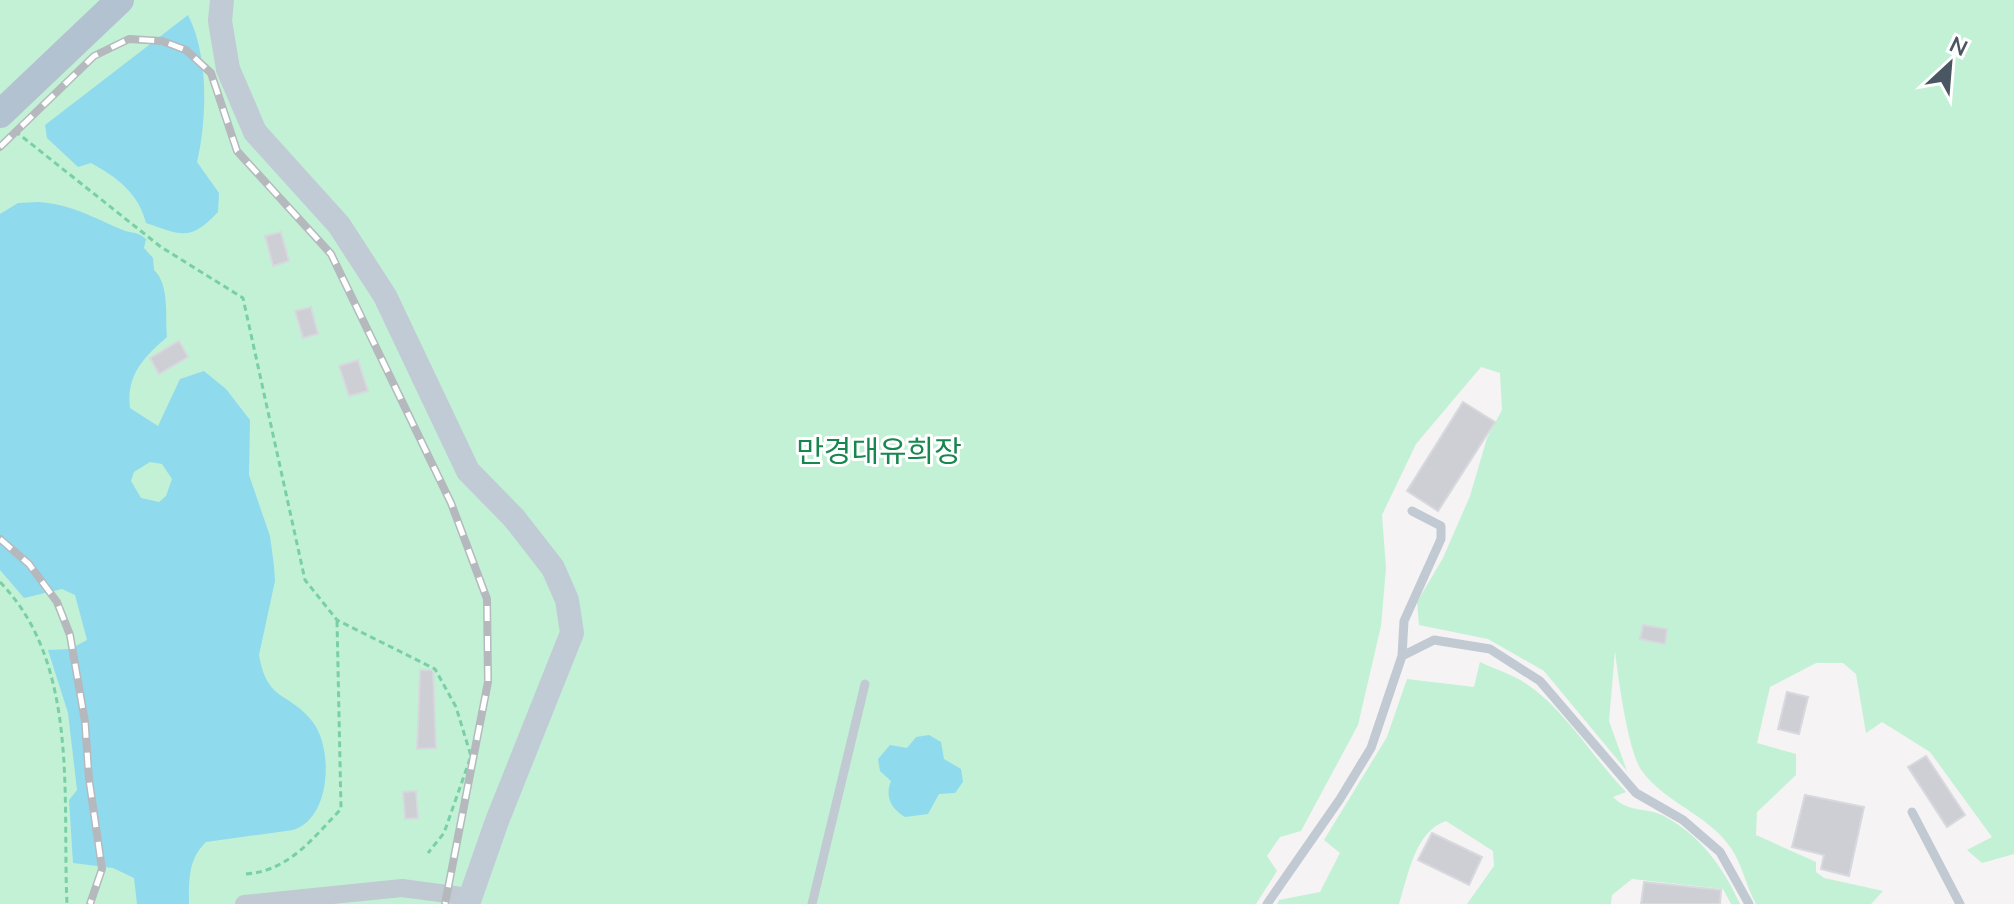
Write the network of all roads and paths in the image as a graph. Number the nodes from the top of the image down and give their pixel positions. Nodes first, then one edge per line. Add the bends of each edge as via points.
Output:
1 (120, 0) edge
2 (222, 0) edge
3 (6, 121) edge
4 (1412, 511) dead end
5 (0, 582) edge
6 (337, 620) junction
7 (1402, 656) junction
8 (865, 684) dead end
9 (1912, 812) dead end
10 (428, 853) dead end
11 (246, 874) dead end
12 (468, 900) edge
13 (67, 904) edge
14 (244, 904) edge
15 (812, 904) edge
16 (1267, 904) edge
17 (1749, 904) edge
18 (1960, 904) edge

1 - 3 main road
2 - 12 street via 228,69 255,132 339,225 385,296 468,471 553,568 567,600 572,633
3 - 6 path via 161,247 243,298 305,580
4 - 7 lane via 1441,526 1441,539 1404,621
5 - 13 path via 37,629 52,687 66,775
6 - 10 path via 435,669 456,707 471,756 444,833
6 - 11 path via 341,809 296,856 265,873
7 - 16 lane via 1371,748
7 - 17 lane via 1434,640 1490,649 1540,681 1636,793 1683,820 1720,852
8 - 15 lane
9 - 18 lane
12 - 14 street via 402,888

